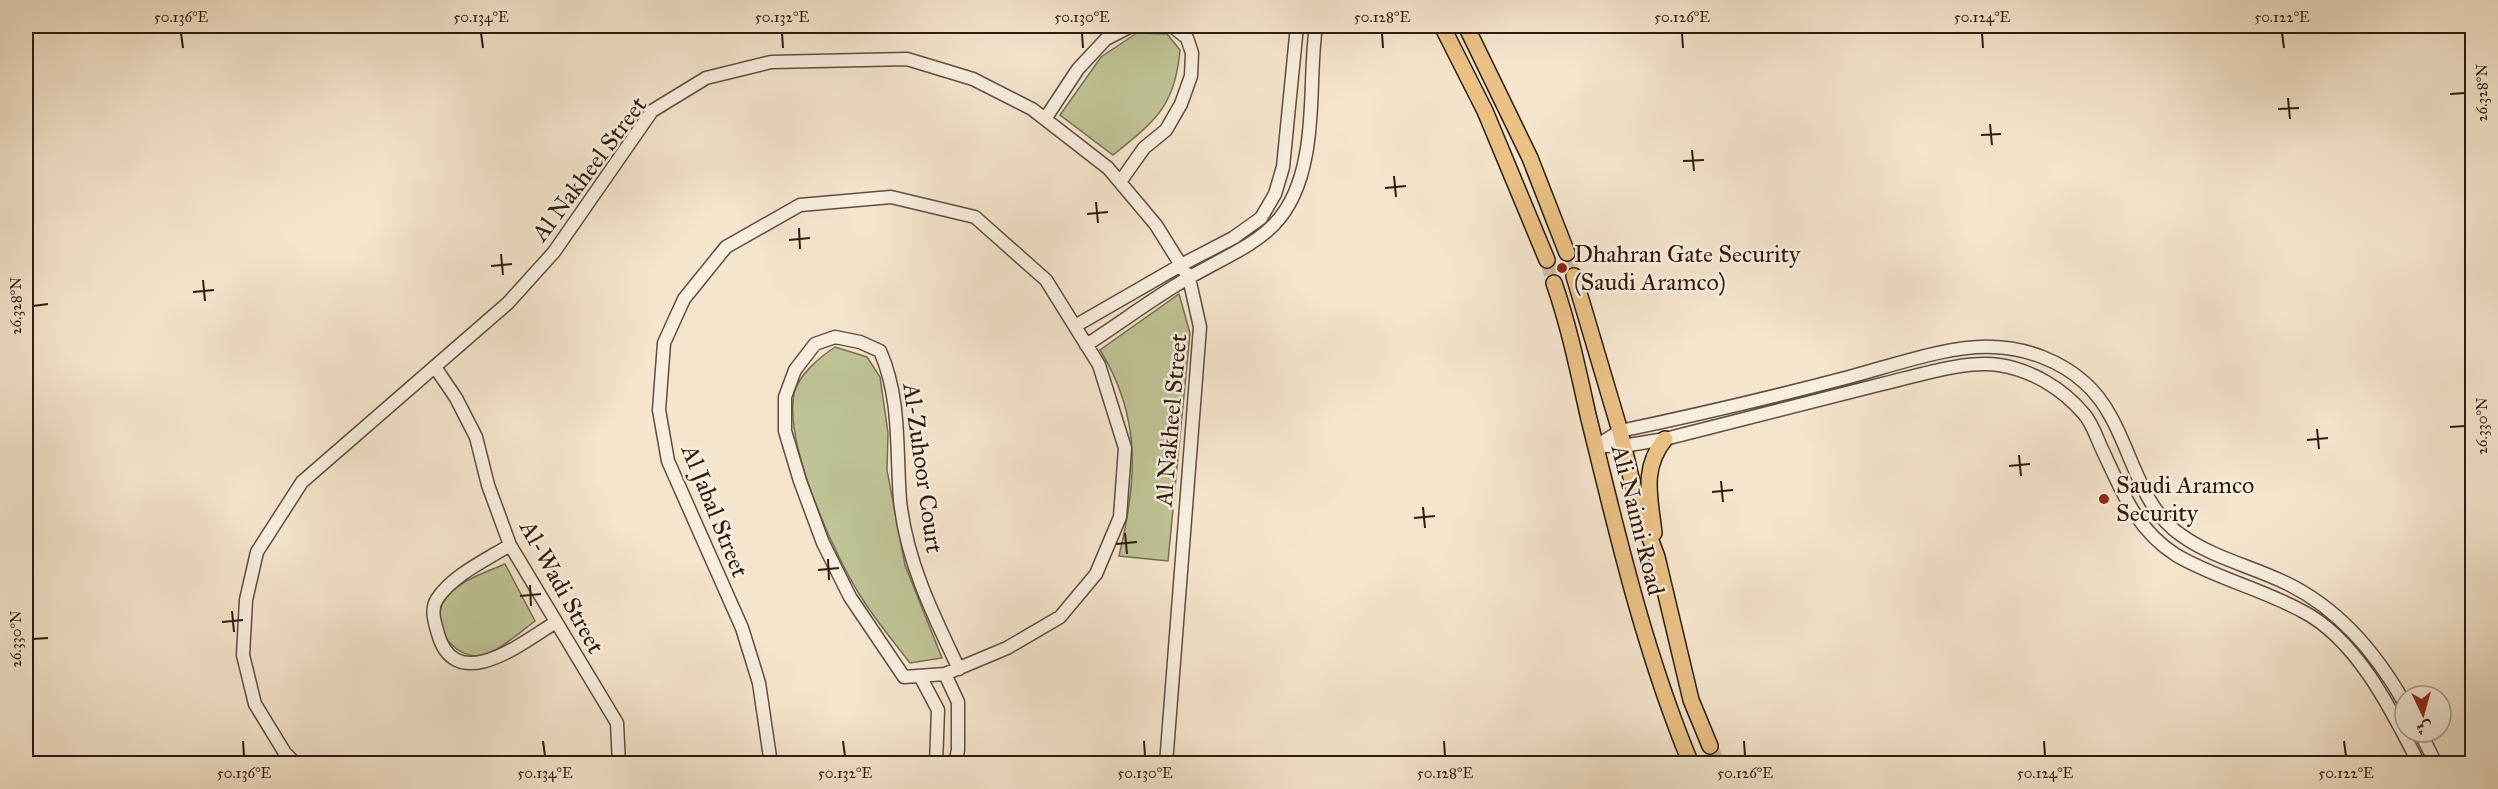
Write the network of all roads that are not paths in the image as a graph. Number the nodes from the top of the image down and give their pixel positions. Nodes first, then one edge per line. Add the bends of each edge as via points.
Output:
1 (1131, 26) edge
2 (1172, 26) edge
3 (1297, 26) edge
4 (1316, 26) edge
5 (1442, 26) edge
6 (1466, 26) edge
7 (1045, 119) junction
8 (1120, 182) junction
9 (1557, 226) junction
10 (1537, 234) junction
11 (1567, 253) tunnel mouth
12 (1547, 260) tunnel mouth
13 (1180, 264) junction
14 (1575, 276) tunnel mouth
15 (1189, 278) junction
16 (1554, 283) tunnel mouth
17 (1580, 292) junction
18 (1560, 298) junction
19 (1075, 326) junction
20 (1086, 345) junction
21 (435, 367) junction
22 (2106, 405) junction
23 (2088, 418) junction
24 (1622, 438) junction
25 (1665, 439) junction
26 (1596, 446) junction
27 (2149, 496) junction
28 (2130, 510) junction
29 (510, 544) junction
30 (1657, 557) junction
31 (556, 622) junction
32 (959, 669) junction
33 (945, 674) junction
34 (920, 676) junction
35 (2393, 686) edge
36 (2426, 744) edge
37 (1710, 746) tunnel mouth
38 (296, 764) edge
39 (619, 764) edge
40 (771, 764) edge
41 (936, 764) edge
42 (955, 764) edge
43 (1166, 764) edge
44 (1691, 764) edge
45 (2419, 764) edge
46 (2436, 764) edge

1 - 7 street via 1106,39
2 - 8 street via 1187,38 1192,53 1191,76 1166,130 1144,148
3 - 13 street via 1283,167 1275,194 1261,218 1233,238
4 - 15 street via 1306,153 1287,210 1268,232 1246,248
5 - 10 main road via 1485,111
6 - 9 main road via 1530,158
7 - 8 street, Al Nakheel Street via 1108,168
7 - 21 street, Al Nakheel Street via 973,79 907,59 771,62 706,78 652,111 554,252 508,303
8 - 13 street, Al Nakheel Street via 1156,225
9 - 10 main road via 1551,239
9 - 11 main road
10 - 12 main road
13 - 15 street, Al Nakheel Street
13 - 19 street
14 - 17 main road, Ali Naimi Road
15 - 20 street
15 - 43 street, Al Nakheel Street via 1200,327
16 - 18 main road, Ali Naimi Road
17 - 18 main road via 1566,286
17 - 24 main road, Ali Naimi Road
18 - 26 main road, Ali Naimi Road
19 - 20 street, Al Jabal Street
19 - 40 street, Al Jabal Street via 1046,280 975,217 891,197 800,205 726,248 684,299 664,343 659,410 668,461 742,628 759,683
20 - 32 street, Al Jabal Street via 1099,365 1125,448 1120,517 1096,574 1060,617 1008,648
21 - 29 street, Al-Wadi Street via 476,437 488,485
21 - 38 street, Al Nakheel Street via 302,482 257,552 246,600 243,655 255,704
22 - 23 street via 2100,418
22 - 24 street via 2082,380 2050,360 2010,348 1968,347
22 - 27 street
23 - 25 street via 2048,382 2014,368 1978,364 1919,375
23 - 28 street
24 - 25 street
24 - 26 street
24 - 30 main road, Ali Naimi Road via 1637,503
25 - 30 main road via 1652,459 1649,482
26 - 44 main road, Ali Naimi Road via 1634,600
27 - 28 street via 2135,496
27 - 35 street via 2182,536 2287,583 2339,618 2373,655
28 - 45 street via 2153,537 2176,555 2304,612 2325,627 2380,690
29 - 31 street, Al-Wadi Street
29 - 31 street via 449,585 435,601 433,614 446,651 465,664 491,662
30 - 37 main road, Ali Naimi Road via 1691,700
31 - 39 street, Al-Wadi Street via 617,723
32 - 33 street, Al Jabal Street
32 - 34 street, Al-Zuhoor Court via 912,562 901,501 897,421 888,368 880,351 835,337 814,344 795,370 785,397 785,431 823,543 850,597 904,676
33 - 34 street
33 - 42 street via 958,702
34 - 41 street via 938,710
36 - 46 street

